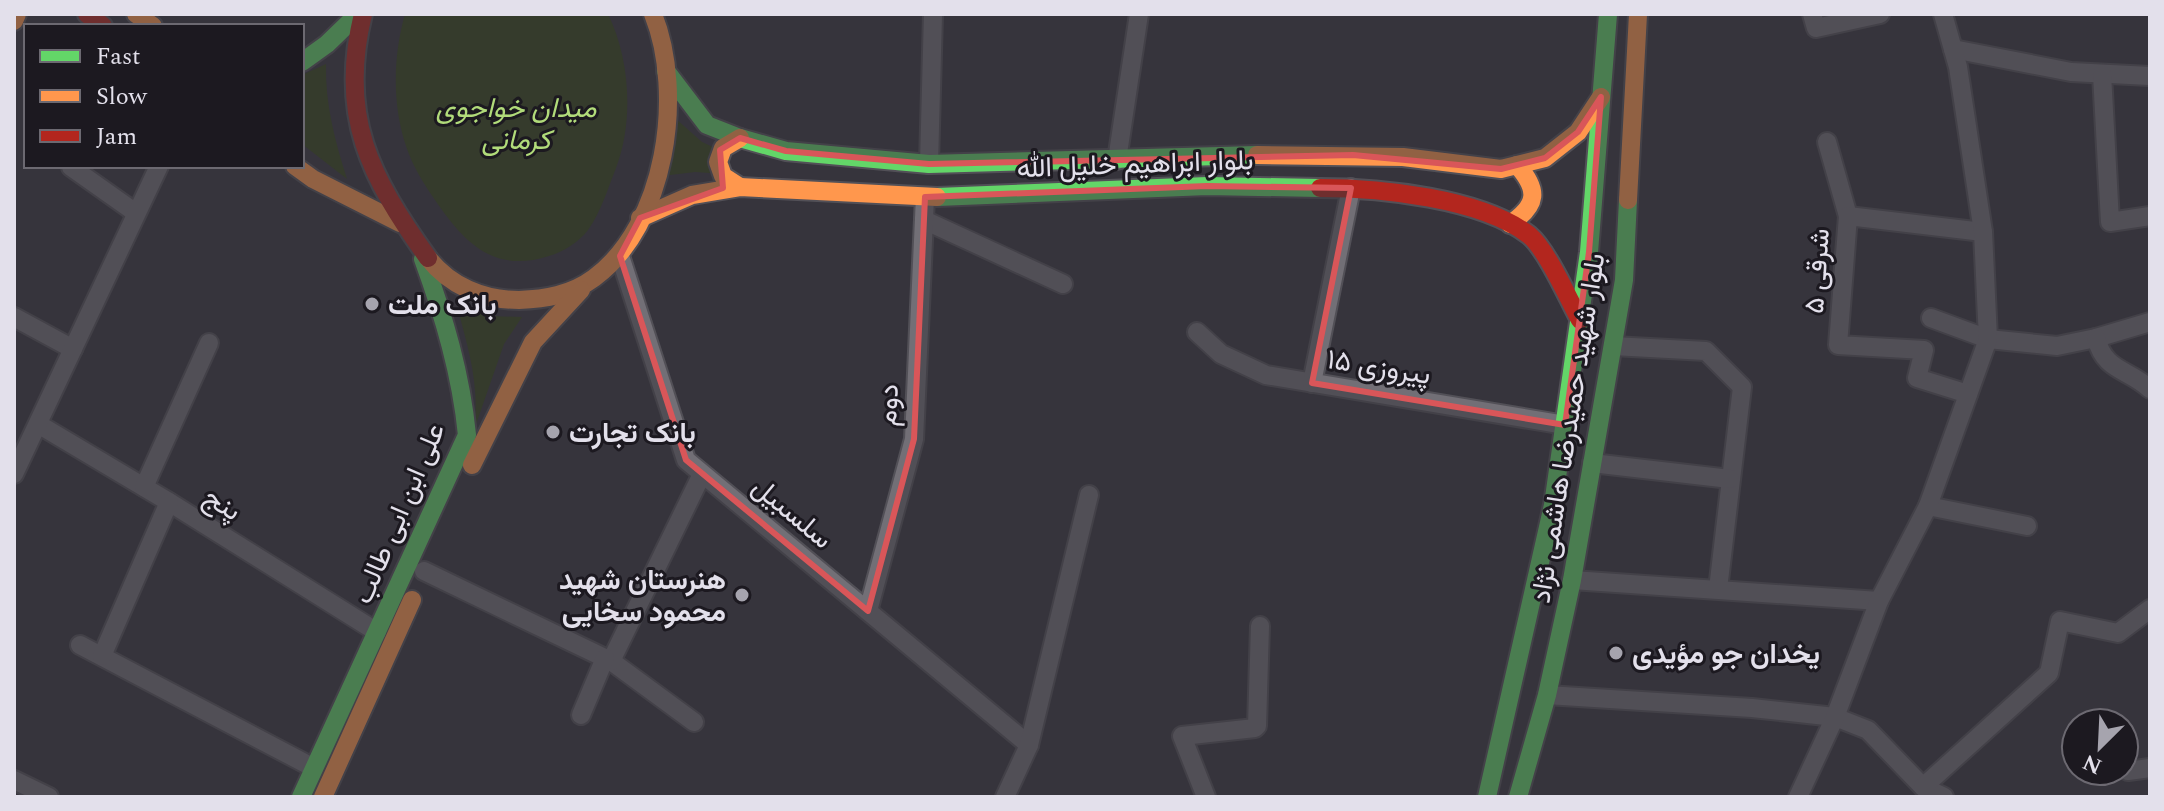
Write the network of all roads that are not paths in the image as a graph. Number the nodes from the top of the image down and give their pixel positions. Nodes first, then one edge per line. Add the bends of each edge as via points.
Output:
1 (17, 14) edge
2 (360, 14) edge
3 (653, 14) edge
4 (933, 14) edge
5 (1139, 14) edge
6 (1608, 14) edge
7 (1638, 14) edge
8 (1812, 14) edge
9 (1880, 14) edge
10 (1943, 14) edge
11 (14, 21) edge
12 (1953, 49) junction
13 (304, 61) edge
14 (666, 71) junction
15 (2102, 74) junction
16 (2150, 76) edge
17 (1601, 97) junction
18 (740, 138) junction
19 (1827, 142) dead end
20 (1117, 160) junction
21 (929, 164) junction
22 (1517, 165) junction
23 (72, 168) edge
24 (158, 168) edge
25 (298, 168) edge
26 (740, 187) junction
27 (1351, 188) junction
28 (925, 197) junction
29 (136, 213) junction
30 (1848, 216) junction
31 (2150, 216) edge
32 (640, 218) junction
33 (924, 220) junction
34 (1510, 224) junction
35 (403, 225) junction
36 (1983, 232) junction
37 (416, 240) junction
38 (620, 256) junction
39 (1063, 284) dead end
40 (583, 288) junction
41 (14, 317) edge
42 (1931, 318) dead end
43 (1580, 320) junction
44 (2150, 322) edge
45 (1197, 332) dead end
46 (2096, 338) junction
47 (1988, 339) junction
48 (209, 343) dead end
49 (1613, 346) junction
50 (73, 349) junction
51 (1312, 383) junction
52 (2150, 389) edge
53 (1968, 394) junction
54 (38, 424) junction
55 (1565, 425) junction
56 (1592, 463) junction
57 (14, 474) edge
58 (702, 474) junction
59 (1730, 479) junction
60 (144, 487) junction
61 (1089, 495) dead end
62 (169, 502) junction
63 (1928, 506) junction
64 (2027, 526) dead end
65 (424, 571) junction
66 (1572, 580) junction
67 (1718, 589) junction
68 (1879, 601) junction
69 (2150, 609) edge
70 (868, 611) junction
71 (1260, 626) dead end
72 (377, 632) junction
73 (80, 645) dead end
74 (102, 656) junction
75 (608, 660) junction
76 (1512, 688) junction
77 (1547, 695) junction
78 (581, 715) dead end
79 (1835, 717) junction
80 (694, 722) dead end
81 (1029, 745) junction
82 (314, 768) junction
83 (14, 780) edge
84 (1923, 787) junction
85 (49, 797) edge
86 (301, 797) edge
87 (323, 797) edge
88 (1005, 797) edge
89 (1206, 797) edge
90 (1487, 797) edge
91 (1518, 797) edge
92 (1798, 797) edge
93 (1944, 797) edge

1 - 11 main road
2 - 13 main road
2 - 35 main road via 354,54 356,107 367,158
3 - 14 main road
4 - 21 street
5 - 20 street
6 - 17 main road, بلوار شهید حمیدرضا هاشمی نژاد
7 - 49 main road, بلوار شهید حمیدرضا هاشمی نژاد via 1624,280
8 - 9 street via 1816,28
10 - 12 street
12 - 15 street
12 - 36 street
14 - 18 main road, بلوار ابراهیم خلیل الله via 707,125
14 - 32 main road via 668,124
15 - 16 street
15 - 31 street via 2110,222
17 - 22 main road, بلوار ابراهیم خلیل الله via 1578,132 1545,158
17 - 43 main road, بلوار شهید حمیدرضا هاشمی نژاد
18 - 21 main road, بلوار ابراهیم خلیل الله via 786,151
18 - 26 main road via 720,150 717,162 728,184
19 - 30 street
20 - 21 main road, بلوار ابراهیم خلیل الله
20 - 22 main road, بلوار ابراهیم خلیل الله via 1353,155 1501,169
22 - 34 main road via 1531,179 1535,197 1527,215
23 - 29 street
24 - 29 street
25 - 35 main road
26 - 28 main road, بلوار ابراهیم خلیل الله
26 - 32 main road, بلوار ابراهیم خلیل الله via 692,195
27 - 28 main road, بلوار ابراهیم خلیل الله via 1207,186
27 - 34 main road, بلوار ابراهیم خلیل الله via 1438,200 1494,214
27 - 51 street
28 - 33 street, دوم
29 - 50 street
30 - 36 street, ۵ شرقی
30 - 53 street, ۵ شرقی via 1838,345 1924,350 1917,378
32 - 38 main road
33 - 39 street
33 - 70 street, دوم via 914,439
34 - 43 main road, بلوار ابراهیم خلیل الله via 1531,237
35 - 37 main road
36 - 47 street
37 - 40 main road via 444,276 488,298 536,303
37 - 72 main road, علی ابن ابی طالب via 445,317 467,435
38 - 40 main road
38 - 58 street, سلسبیل via 686,460
40 - 65 main road, علی ابن ابی طالب via 533,342
41 - 50 street
42 - 47 street
43 - 55 main road, بلوار شهید حمیدرضا هاشمی نژاد
44 - 46 street
45 - 51 street, پیروزی ۱۵ via 1221,354 1266,375
46 - 47 street via 2057,346
46 - 52 street via 2101,355
47 - 53 street
48 - 60 street
49 - 56 main road, بلوار شهید حمیدرضا هاشمی نژاد
49 - 59 street via 1706,351 1742,387
50 - 54 street
51 - 55 street, پیروزی ۱۵
53 - 63 street
54 - 57 street
54 - 60 street, پنج
55 - 76 main road, بلوار شهید حمیدرضا هاشمی نژاد via 1553,505
56 - 59 street
56 - 66 main road, بلوار شهید حمیدرضا هاشمی نژاد
58 - 70 street, سلسبیل
58 - 75 street
59 - 67 street
60 - 62 street, پنج
61 - 81 street
62 - 72 street, پنج
62 - 74 street
63 - 64 street
63 - 68 street
65 - 75 street
65 - 87 main road, علی ابن ابی طالب
66 - 67 street
66 - 77 main road, بلوار شهید حمیدرضا هاشمی نژاد
67 - 68 street
68 - 79 street
69 - 84 street via 2118,633 2060,621 2049,673
70 - 81 street, سلسبیل
71 - 89 street via 1255,728 1182,736
72 - 82 main road, علی ابن ابی طالب
73 - 74 street
74 - 82 street
75 - 78 street
75 - 80 street
76 - 77 main road
76 - 90 main road, بلوار شهید حمیدرضا هاشمی نژاد
77 - 79 street
77 - 91 main road, بلوار شهید حمیدرضا هاشمی نژاد
79 - 84 street via 1868,730
79 - 92 street
81 - 88 street
82 - 86 main road, علی ابن ابی طالب
83 - 85 street
84 - 93 street

